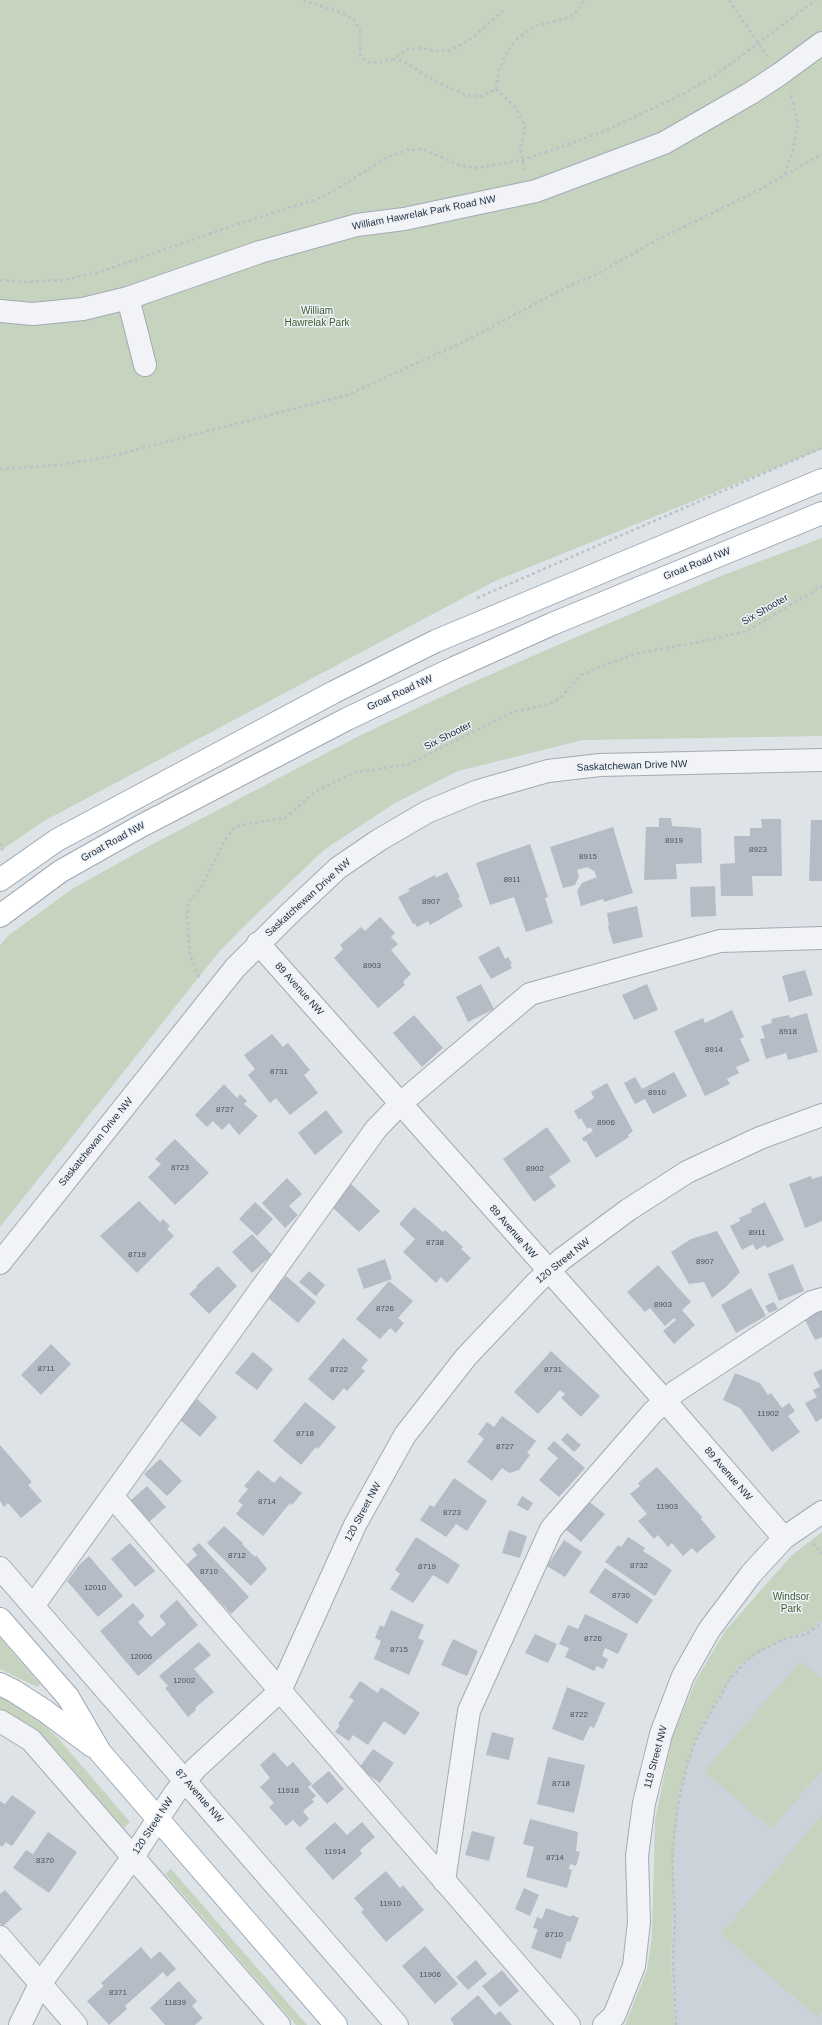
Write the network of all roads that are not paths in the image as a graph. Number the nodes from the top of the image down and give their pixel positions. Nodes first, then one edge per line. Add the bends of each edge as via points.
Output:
1 (822, 43) edge
2 (128, 298) junction
3 (0, 311) edge
4 (145, 365) dead end
5 (822, 480) edge
6 (822, 513) edge
7 (822, 760) edge
8 (0, 880) edge
9 (0, 916) edge
10 (822, 938) edge
11 (258, 943) junction
12 (401, 1103) junction
13 (822, 1115) edge
14 (0, 1263) edge
15 (548, 1271) junction
16 (822, 1299) edge
17 (664, 1401) junction
18 (112, 1496) junction
19 (822, 1512) edge
20 (784, 1538) junction
21 (0, 1568) edge
22 (33, 1606) junction
23 (0, 1619) edge
24 (0, 1684) edge
25 (280, 1691) junction
26 (0, 1721) edge
27 (100, 1752) junction
28 (185, 1780) junction
29 (158, 1818) junction
30 (133, 1857) junction
31 (444, 1881) junction
32 (0, 1937) edge
33 (40, 1984) junction
34 (20, 2025) edge
35 (76, 2025) edge
36 (279, 2025) edge
37 (336, 2025) edge
38 (397, 2025) edge
39 (569, 2025) edge
40 (604, 2025) edge

1 - 2 street, William Hawrelak Park Road NW via 751,93 664,143 531,192 404,219 357,225 260,252
2 - 3 street, William Hawrelak Park Road NW via 83,309 33,314
2 - 4 street
5 - 8 main road via 436,641 334,692 57,840
6 - 9 main road, Groat Road NW via 552,624 347,719 61,871
7 - 11 street, Saskatchewan Drive NW via 600,765 548,771 478,791 427,812 378,840 338,868
10 - 12 street via 720,941 530,994
11 - 12 street, 89 Avenue NW
11 - 14 street, Saskatchewan Drive NW via 235,968
12 - 15 street, 89 Avenue NW
12 - 18 street via 376,1129
13 - 15 street, 120 Street NW via 760,1138 688,1172 628,1210
15 - 17 street, 89 Avenue NW
15 - 25 street, 120 Street NW via 466,1357 405,1435 355,1525
16 - 17 street via 805,1306
17 - 20 street, 89 Avenue NW
17 - 31 street via 551,1529 469,1711
18 - 22 street
18 - 25 street
19 - 20 street, 119 Street NW
20 - 40 street, 119 Street NW via 751,1574 709,1630 683,1676 660,1734 644,1803 637,1856 639,1922 634,1966 614,2016
21 - 22 street, 87 Avenue NW
22 - 28 street, 87 Avenue NW
23 - 27 main road via 68,1697
24 - 27 main road via 45,1711
25 - 28 street, 120 Street NW
25 - 31 street
26 - 30 street via 31,1740
27 - 29 main road
28 - 29 street, 120 Street NW
28 - 38 street, 87 Avenue NW
29 - 30 street, 120 Street NW
29 - 37 main road
30 - 33 street, 120 Street NW
30 - 36 street
31 - 39 street
32 - 33 street
33 - 34 street, 120 Street NW
33 - 35 street

